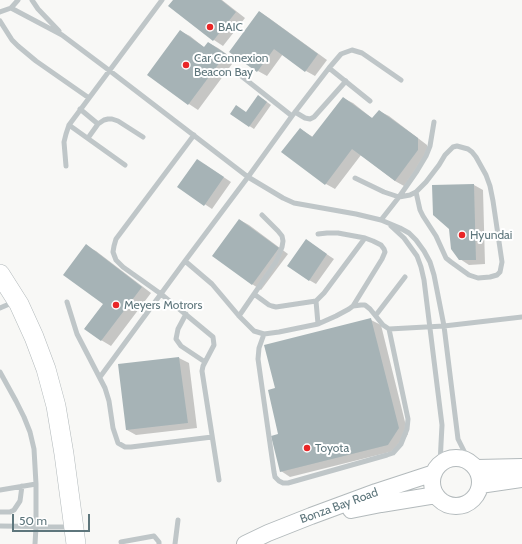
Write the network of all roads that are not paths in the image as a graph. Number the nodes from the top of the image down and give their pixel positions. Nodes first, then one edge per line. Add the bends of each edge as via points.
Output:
1 (18, 0) edge
2 (32, 0) edge
3 (162, 0) edge
4 (11, 8) junction
5 (0, 12) edge
6 (0, 21) edge
7 (62, 35) junction
8 (329, 68) junction
9 (110, 71) junction
10 (240, 76) dead end
11 (401, 80) dead end
12 (346, 81) junction
13 (89, 98) junction
14 (370, 101) dead end
15 (80, 109) junction
16 (294, 114) junction
17 (434, 122) dead end
18 (98, 124) junction
19 (69, 125) junction
20 (194, 135) junction
21 (143, 137) dead end
22 (88, 138) junction
23 (125, 165) dead end
24 (66, 166) dead end
25 (248, 177) junction
26 (355, 178) dead end
27 (416, 192) junction
28 (399, 197) junction
29 (262, 215) dead end
30 (381, 220) junction
31 (389, 224) junction
32 (318, 234) dead end
33 (365, 238) junction
34 (185, 261) junction
35 (0, 274) edge
36 (405, 277) dead end
37 (161, 294) junction
38 (254, 294) junction
39 (316, 300) junction
40 (67, 302) dead end
41 (8, 304) edge
42 (353, 306) junction
43 (186, 314) junction
44 (376, 315) junction
45 (239, 316) junction
46 (522, 317) edge
47 (318, 324) junction
48 (430, 326) junction
49 (444, 326) junction
50 (389, 329) junction
51 (264, 334) junction
52 (205, 362) junction
53 (0, 372) edge
54 (2, 378) edge
55 (100, 378) junction
56 (212, 437) junction
57 (473, 465) junction
58 (522, 468) edge
59 (437, 469) junction
60 (522, 478) edge
61 (219, 480) dead end
62 (36, 484) junction
63 (480, 485) junction
64 (22, 486) junction
65 (0, 490) edge
66 (436, 495) junction
67 (0, 512) edge
68 (178, 520) dead end
69 (0, 526) edge
70 (36, 527) junction
71 (75, 535) edge
72 (121, 542) dead end
73 (35, 544) edge
74 (160, 544) edge
75 (175, 544) edge
76 (245, 544) edge
77 (259, 544) edge

1 - 4 lane
2 - 7 lane
3 - 9 lane
4 - 5 lane
4 - 7 lane
6 - 13 lane via 18,46
7 - 9 lane
8 - 11 lane via 341,54 352,50 362,53
8 - 12 lane
8 - 16 lane
9 - 13 lane
9 - 20 lane
10 - 16 lane
12 - 14 lane
12 - 16 lane via 314,118
13 - 15 lane
15 - 18 lane
15 - 19 lane
16 - 25 lane
17 - 28 lane via 426,156
18 - 21 lane via 112,119
18 - 22 lane
19 - 22 lane
19 - 24 lane via 64,142
20 - 25 lane
20 - 37 lane via 116,239 114,246 116,260
22 - 23 lane
25 - 30 lane via 294,202
25 - 34 lane
26 - 28 lane
27 - 27 lane via 453,147 462,147 472,152 490,186 502,262 500,272 490,277 478,278 469,275 446,258 420,210
27 - 28 lane
28 - 30 lane
29 - 38 lane via 278,231 283,241 276,262
30 - 31 lane
31 - 48 lane via 404,238 417,256 424,280
31 - 49 lane via 409,233 430,262
32 - 33 lane via 338,233
33 - 39 lane
33 - 42 lane via 381,245 385,252
34 - 37 lane
34 - 45 lane via 212,284
35 - 41 highway
36 - 44 lane
37 - 43 lane
37 - 55 lane
38 - 39 lane via 276,307
38 - 45 lane
39 - 47 lane
40 - 55 lane via 77,334
41 - 71 highway via 34,337 46,369 56,406
42 - 44 lane via 365,305
42 - 47 lane
43 - 52 lane via 213,337 214,346
43 - 52 lane via 176,339 181,346
44 - 50 lane
45 - 51 lane via 254,331
46 - 49 lane
47 - 51 lane
48 - 49 lane
48 - 50 lane
48 - 59 lane via 442,425 442,444
49 - 57 lane via 458,439
50 - 51 lane via 408,419 401,444 393,453 288,483 279,481 274,472 258,359
52 - 56 lane via 202,371
53 - 54 lane
54 - 62 lane via 30,432 34,449
55 - 56 lane via 109,401 116,438 121,445 131,447
56 - 61 lane
57 - 58 main road, Bonza Bay Road
57 - 59 main road, Bonza Bay Road via 462,458 454,458 446,460
57 - 63 main road
59 - 66 main road via 432,484
59 - 76 main road, Bonza Bay Road via 311,516
60 - 63 main road
62 - 64 lane
62 - 70 lane
63 - 66 main road via 474,498 462,505 448,504
64 - 65 lane
64 - 67 lane via 20,501 14,510
66 - 77 main road, Bonza Bay Road via 356,509 324,518
68 - 75 lane
69 - 70 lane
70 - 71 lane
70 - 73 lane
72 - 74 lane via 154,536

